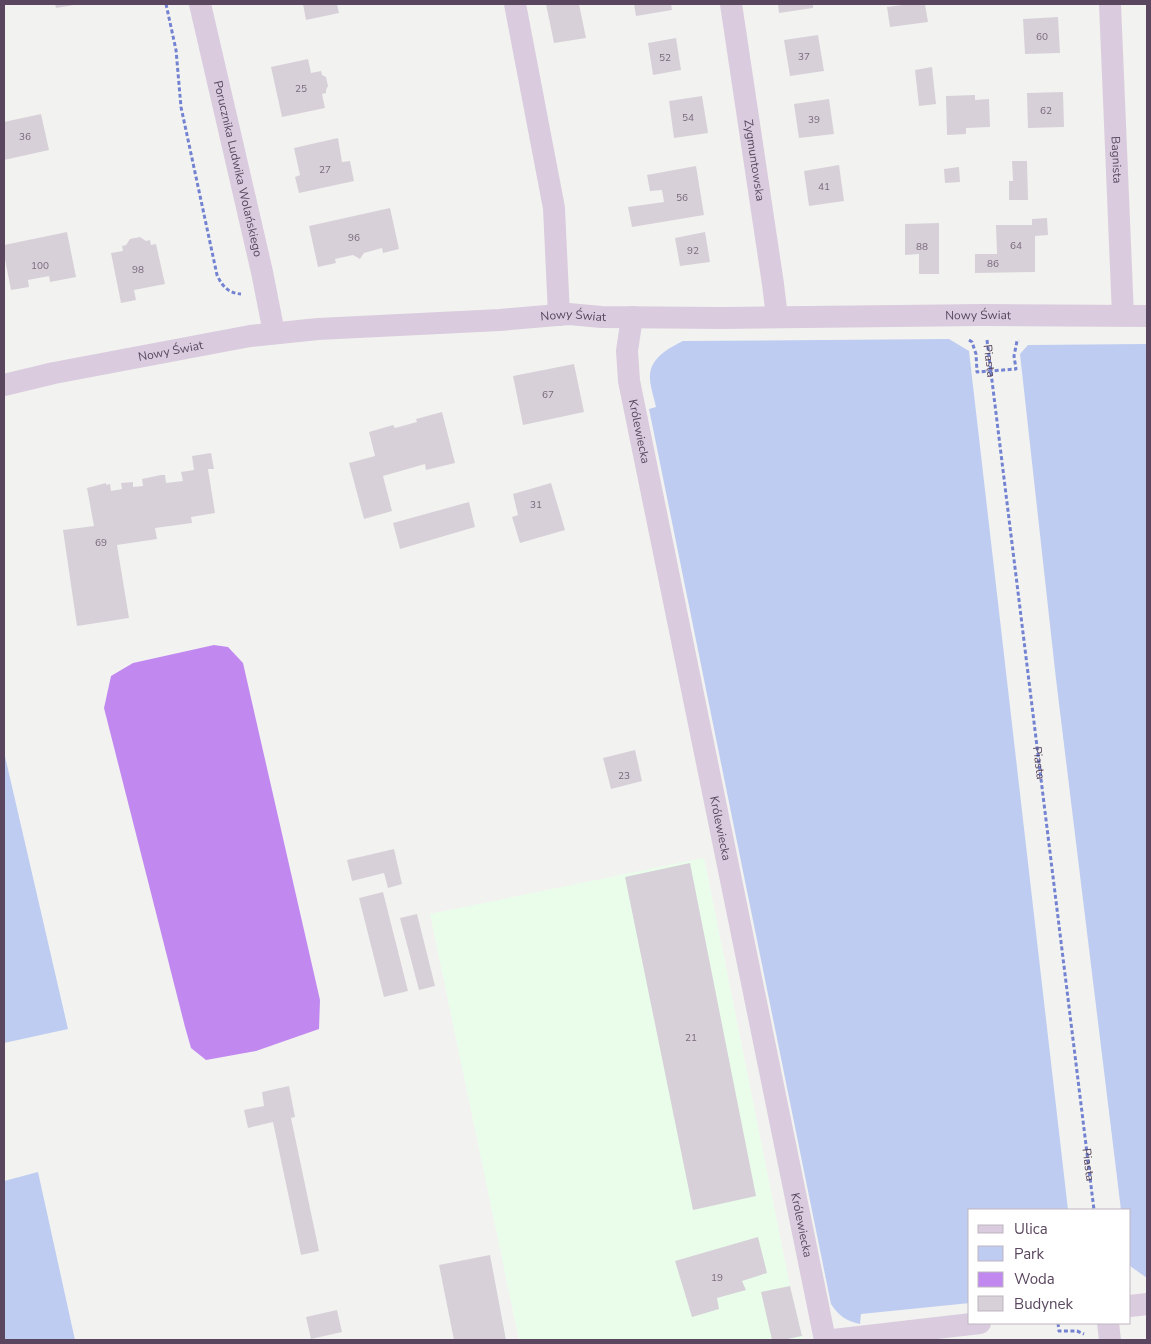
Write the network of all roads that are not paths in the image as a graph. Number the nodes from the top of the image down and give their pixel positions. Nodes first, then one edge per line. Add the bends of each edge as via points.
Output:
1 (200, 4) edge
2 (514, 4) edge
3 (731, 4) edge
4 (1110, 4) edge
5 (559, 315) junction
6 (1123, 316) junction
7 (1147, 316) edge
8 (632, 317) junction
9 (776, 317) junction
10 (274, 333) junction
11 (4, 385) edge
12 (1147, 1304) edge
13 (1131, 1306) edge
14 (971, 1324) edge
15 (1108, 1324) edge
16 (825, 1340) edge
17 (833, 1340) edge
18 (1110, 1340) edge

1 - 10 street, Porucznika Ludwika Wolańskiego
2 - 5 street via 554,208
3 - 9 street, Zygmuntowska
4 - 6 street, Bagnista
5 - 8 street, Nowy Świat
5 - 10 street, Nowy Świat
6 - 7 street, Nowy Świat
6 - 9 street, Nowy Świat
8 - 9 street, Nowy Świat
8 - 16 street, Królewiecka via 627,351 629,381
10 - 11 street, Nowy Świat
12 - 13 street
14 - 17 street
15 - 18 street

